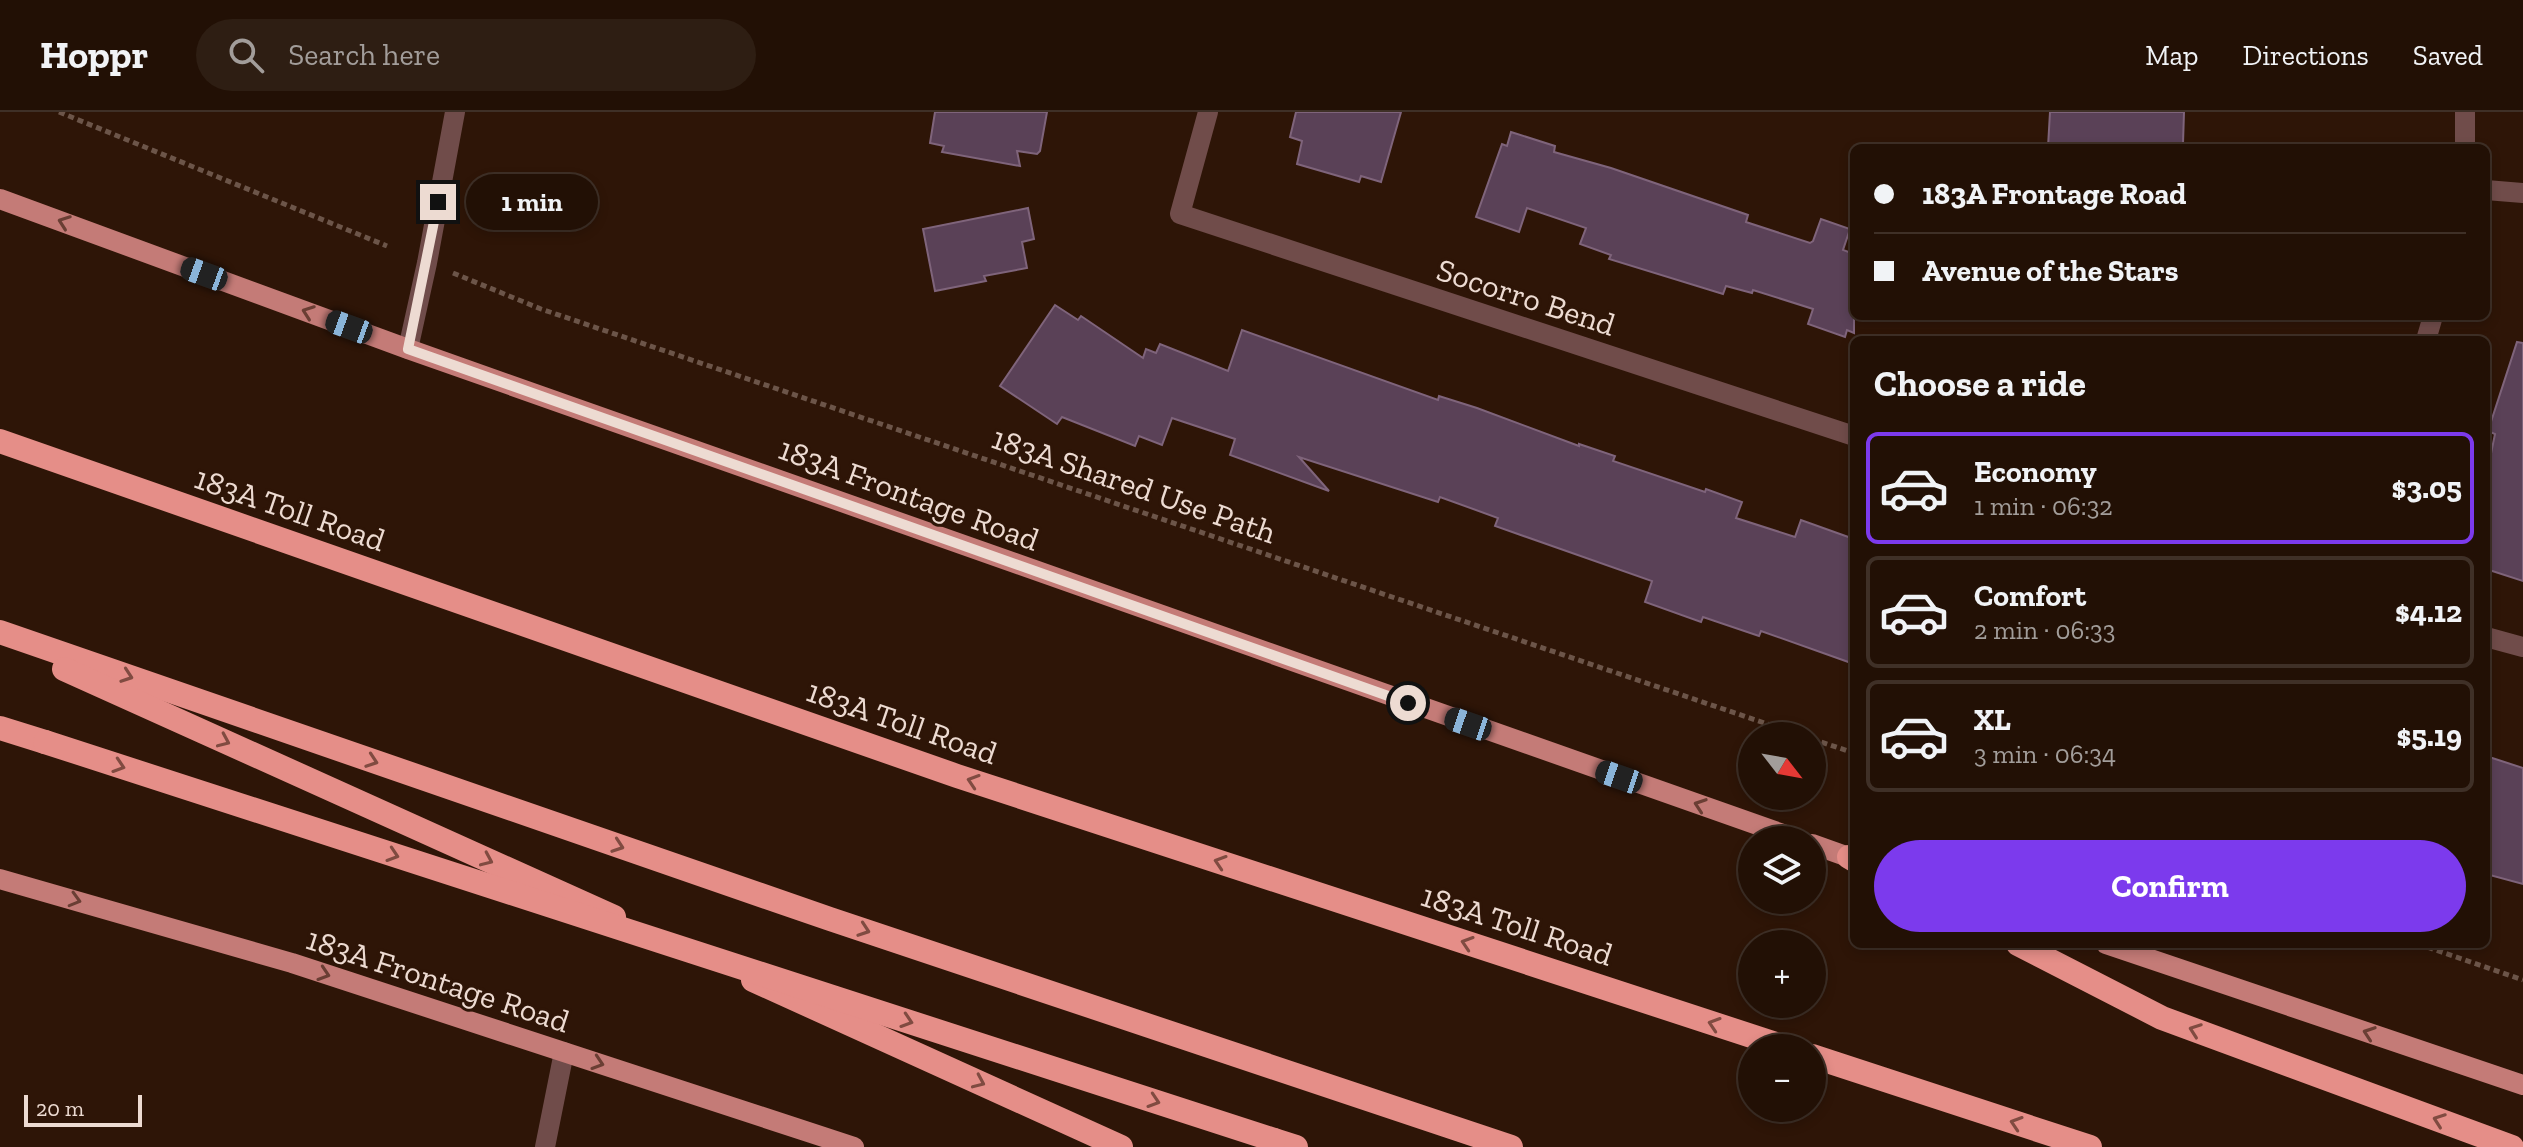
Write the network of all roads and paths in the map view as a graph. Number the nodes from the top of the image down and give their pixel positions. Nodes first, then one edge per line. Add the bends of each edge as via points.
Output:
1 (59, 112) edge
2 (455, 112) edge
3 (1208, 112) edge
4 (2465, 112) edge
5 (2465, 144) edge
6 (2490, 190) edge
7 (2523, 193) edge
8 (0, 199) edge
9 (387, 246) dead end
10 (453, 273) dead end
11 (408, 349) junction
12 (1850, 435) edge
13 (0, 441) edge
14 (0, 632) edge
15 (2490, 638) edge
16 (0, 640) edge
17 (2523, 647) edge
18 (1762, 722) edge
19 (0, 728) edge
20 (1826, 744) edge
21 (1850, 752) edge
22 (1760, 826) edge
23 (1826, 849) edge
24 (1850, 858) edge
25 (0, 879) edge
26 (2026, 948) edge
27 (2118, 948) edge
28 (2430, 948) edge
29 (2523, 980) edge
30 (1745, 1034) edge
31 (564, 1052) junction
32 (1826, 1061) edge
33 (2523, 1085) edge
34 (1285, 1143) edge
35 (545, 1147) edge
36 (854, 1147) edge
37 (1121, 1147) edge
38 (1511, 1147) edge
39 (2090, 1147) edge
40 (2512, 1147) edge

1 - 9 path
2 - 11 street
3 - 12 street, Socorro Bend via 1180,214
4 - 5 street
6 - 7 street
11 -> 8 main road, 183A Frontage Road
10 - 18 path, 183A Shared Use Path via 541,309
22 -> 11 main road, 183A Frontage Road
30 -> 13 highway, 183A Toll Road via 957,776
14 -> 38 highway
15 - 17 street
16 -> 37 highway
19 -> 34 highway, bridge
20 - 21 path
23 - 24 main road
25 -> 31 main road, 183A Frontage Road via 292,963
40 -> 26 highway via 2162,1018
33 -> 27 main road
28 - 29 path
31 - 35 street
31 -> 36 main road, 183A Frontage Road
39 -> 32 highway

